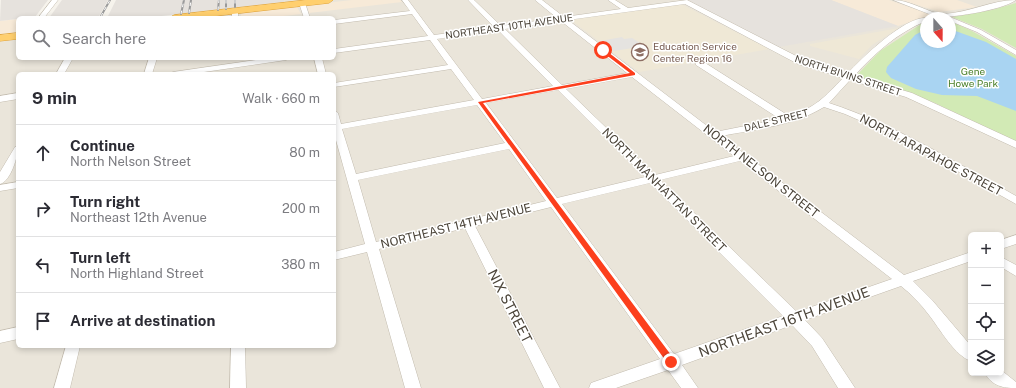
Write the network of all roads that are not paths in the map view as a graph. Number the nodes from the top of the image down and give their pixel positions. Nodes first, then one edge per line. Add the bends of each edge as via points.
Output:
1 (55, 0) edge
2 (329, 0) edge
3 (405, 0) edge
4 (471, 0) edge
5 (538, 0) edge
6 (611, 0) edge
7 (896, 0) edge
8 (1013, 0) edge
9 (319, 1) edge
10 (683, 1) edge
11 (302, 3) junction
12 (627, 10) junction
13 (414, 12) junction
14 (930, 12) edge
15 (235, 14) edge
16 (956, 14) edge
17 (43, 16) edge
18 (204, 16) edge
19 (305, 16) edge
20 (562, 19) junction
21 (336, 22) edge
22 (920, 22) edge
23 (956, 22) edge
24 (499, 28) junction
25 (16, 36) edge
26 (433, 37) junction
27 (1, 39) edge
28 (336, 51) edge
29 (1016, 52) edge
30 (68, 60) edge
31 (152, 60) edge
32 (261, 60) edge
33 (318, 60) edge
34 (236, 62) edge
35 (699, 63) dead end
36 (454, 66) junction
37 (61, 72) edge
38 (149, 72) edge
39 (184, 72) edge
40 (322, 72) edge
41 (634, 74) junction
42 (849, 77) junction
43 (336, 85) edge
44 (560, 87) junction
45 (16, 96) edge
46 (0, 99) edge
47 (480, 102) junction
48 (823, 104) junction
49 (787, 119) junction
50 (336, 128) edge
51 (713, 135) junction
52 (512, 145) junction
53 (1016, 145) edge
54 (16, 153) edge
55 (742, 157) junction
56 (352, 178) junction
57 (652, 178) junction
58 (0, 181) edge
59 (16, 185) edge
60 (0, 188) edge
61 (1016, 201) edge
62 (554, 202) junction
63 (468, 223) junction
64 (1016, 240) edge
65 (1004, 244) edge
66 (372, 247) junction
67 (336, 256) edge
68 (968, 257) edge
69 (1004, 263) edge
70 (1016, 271) edge
71 (902, 280) junction
72 (794, 318) junction
73 (16, 333) edge
74 (0, 337) edge
75 (73, 348) edge
76 (238, 348) edge
77 (968, 352) edge
78 (671, 362) junction
79 (997, 376) edge
80 (62, 388) edge
81 (238, 388) edge
82 (413, 388) edge
83 (552, 388) edge
84 (598, 388) edge
85 (690, 388) edge
86 (847, 388) edge
87 (1012, 388) edge

1 - 17 street
2 - 9 highway
3 - 13 street
4 - 24 street, NORTH MANHATTAN STREET
5 - 20 street, NORTH NELSON STREET
6 - 12 street
7 - 14 street
8 - 16 street
9 - 11 highway
10 - 12 street, NORTHEAST 10TH AVENUE
10 - 42 street, NORTH BIVINS STREET via 794,59
11 - 15 highway
11 - 19 street
12 - 20 street, NORTHEAST 10TH AVENUE
13 - 21 street
13 - 26 street
15 - 18 highway
20 - 24 street, NORTHEAST 10TH AVENUE
20 - 41 street, NORTH NELSON STREET
22 - 42 street, DALE STREET via 906,28 879,46
23 - 29 street
24 - 26 street, NORTHEAST 10TH AVENUE
24 - 44 street, NORTH MANHATTAN STREET
25 - 27 highway
26 - 28 street, NORTHEAST 10TH AVENUE
26 - 36 street
30 - 37 street
31 - 38 street
32 - 34 street
33 - 40 street
34 - 39 street
35 - 49 street
36 - 43 street
36 - 47 street
41 - 44 street
41 - 51 street, NORTH NELSON STREET
42 - 48 street, DALE STREET
42 - 53 street, NORTH BIVINS STREET via 917,98
44 - 47 street
44 - 57 street, NORTH MANHATTAN STREET
45 - 46 street
47 - 50 street
47 - 52 street
48 - 49 street, DALE STREET via 805,114
48 - 61 street, NORTH ARAPAHOE STREET via 879,125
49 - 51 street, DALE STREET
50 - 56 street
51 - 55 street, NORTH NELSON STREET
52 - 56 street
52 - 62 street
54 - 58 street
55 - 57 street, NORTHEAST 14TH AVENUE
55 - 71 street, NORTH NELSON STREET
56 - 66 street
57 - 62 street, NORTHEAST 14TH AVENUE
57 - 72 street, NORTH MANHATTAN STREET
59 - 60 street
62 - 63 street, NORTHEAST 14TH AVENUE
62 - 78 street
63 - 66 street, NORTHEAST 14TH AVENUE
63 - 83 street, NIX STREET
64 - 65 street
66 - 67 street, NORTHEAST 14TH AVENUE
66 - 82 street
68 - 71 street, NORTHEAST 16TH AVENUE
69 - 70 street
71 - 72 street, NORTHEAST 16TH AVENUE
71 - 77 street, NORTH NELSON STREET via 928,303 953,338
72 - 78 street, NORTHEAST 16TH AVENUE
72 - 86 street, NORTH MANHATTAN STREET via 817,342
73 - 74 street
75 - 80 street
76 - 81 street
78 - 84 street, NORTHEAST 16TH AVENUE
78 - 85 street
79 - 87 street

